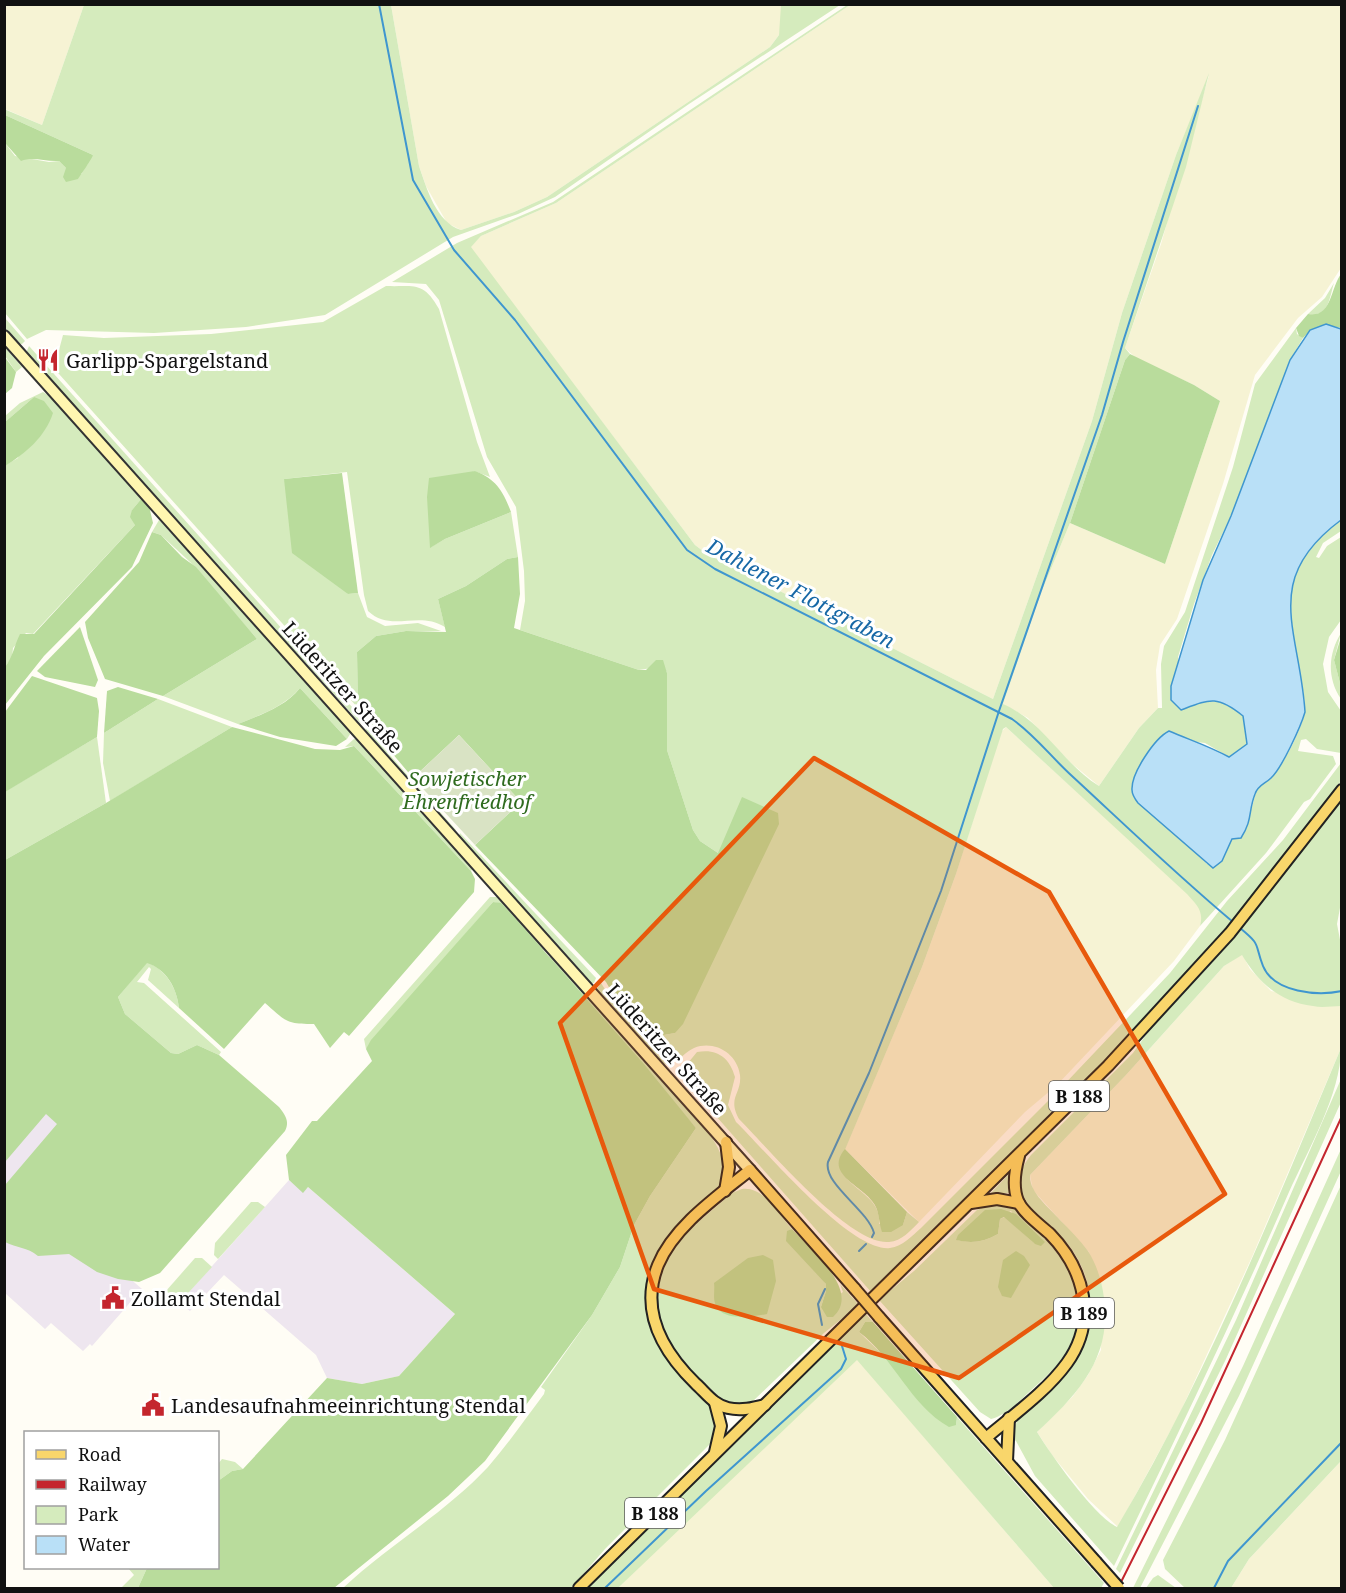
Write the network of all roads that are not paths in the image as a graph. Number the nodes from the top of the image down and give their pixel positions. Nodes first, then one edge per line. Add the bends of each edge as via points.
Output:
1 (4, 336) edge
2 (1341, 790) edge
3 (726, 1142) junction
4 (1019, 1155) junction
5 (750, 1170) junction
6 (725, 1191) junction
7 (970, 1203) junction
8 (1019, 1203) junction
9 (715, 1403) junction
10 (765, 1405) junction
11 (1010, 1418) junction
12 (986, 1438) junction
13 (714, 1455) junction
14 (1007, 1461) junction
15 (579, 1588) edge
16 (1119, 1588) edge

1 - 3 main road, Lüderitzer Straße
2 - 4 main road, B 188 via 1230,933 1138,1035
3 - 5 main road, Lüderitzer Straße
3 - 6 main road via 729,1167
4 - 7 main road, B 188
4 - 8 main road via 1015,1179
5 - 6 main road
5 - 12 main road, bridge
6 - 9 main road via 669,1244 657,1268 651,1296 655,1325 664,1347
7 - 8 main road via 997,1199
7 - 10 main road, B 188
8 - 11 main road, B 189 via 1072,1262 1082,1288 1084,1313 1078,1342 1067,1363
9 - 10 main road via 737,1409
9 - 13 main road via 721,1426
10 - 13 main road
11 - 12 main road, B 189
11 - 14 main road
12 - 14 main road
13 - 15 main road, B 188
14 - 16 main road, bridge

